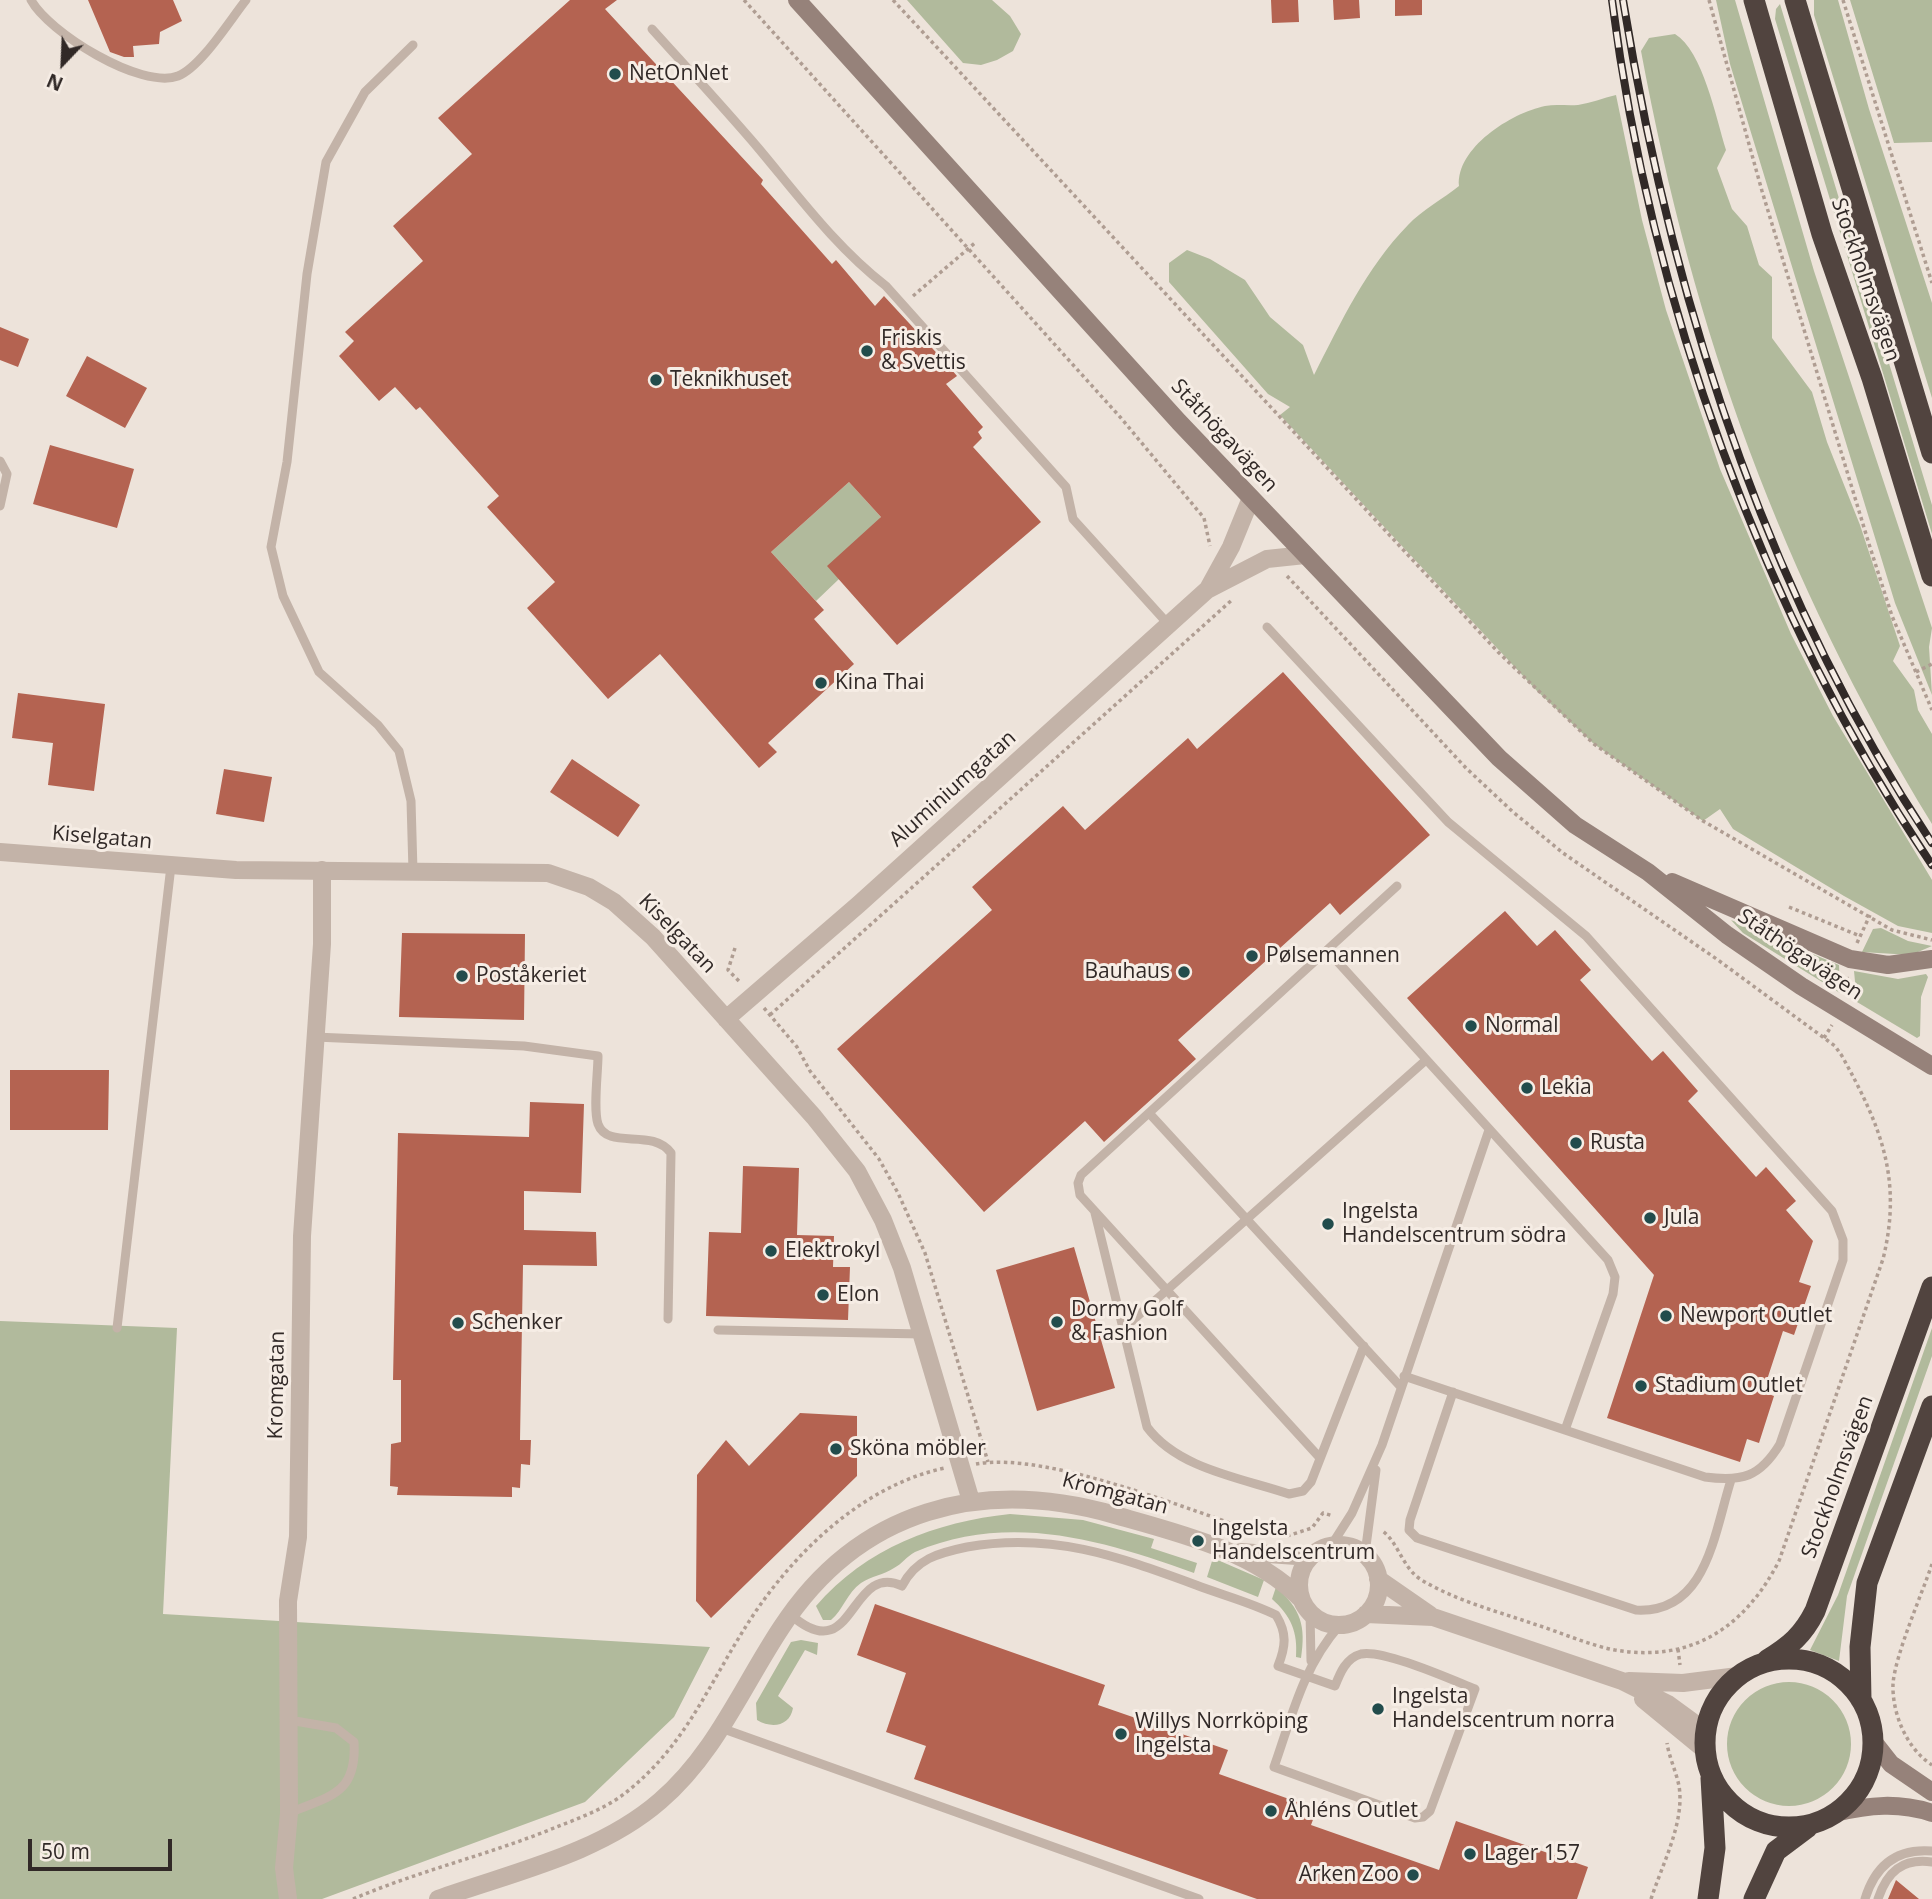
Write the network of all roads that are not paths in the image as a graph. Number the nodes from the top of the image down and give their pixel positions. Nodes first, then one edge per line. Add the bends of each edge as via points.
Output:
1 (31, 0) edge
2 (246, 0) edge
3 (797, 0) edge
4 (1754, 0) edge
5 (1795, 0) edge
6 (652, 29) dead end
7 (413, 45) dead end
8 (1932, 453) edge
9 (0, 461) edge
10 (1251, 498) junction
11 (0, 506) edge
12 (1305, 555) junction
13 (1228, 568) junction
14 (1932, 576) edge
15 (1169, 625) junction
16 (1267, 627) dead end
17 (0, 852) edge
18 (171, 866) junction
19 (322, 870) junction
20 (413, 871) junction
21 (1648, 872) junction
22 (1397, 886) dead end
23 (1327, 950) junction
24 (1932, 959) edge
25 (726, 1018) junction
26 (314, 1037) junction
27 (1426, 1060) junction
28 (1932, 1066) edge
29 (1149, 1113) junction
30 (1489, 1130) junction
31 (1094, 1211) junction
32 (1247, 1219) junction
33 (1932, 1287) edge
34 (1167, 1291) junction
35 (668, 1319) dead end
36 (117, 1328) dead end
37 (1123, 1329) junction
38 (718, 1330) dead end
39 (922, 1334) junction
40 (1364, 1346) junction
41 (1404, 1376) junction
42 (1400, 1386) junction
43 (1453, 1392) junction
44 (1932, 1406) edge
45 (1566, 1430) junction
46 (1382, 1445) junction
47 (1321, 1458) junction
48 (1731, 1480) junction
49 (971, 1501) junction
50 (1331, 1546) junction
51 (1224, 1550) junction
52 (1364, 1555) junction
53 (1310, 1557) junction
54 (1378, 1580) junction
55 (1306, 1605) junction
56 (1366, 1614) junction
57 (790, 1615) junction
58 (1433, 1617) junction
59 (1339, 1626) junction
60 (1311, 1663) junction
61 (1762, 1663) junction
62 (1306, 1676) junction
63 (1738, 1676) junction
64 (1622, 1681) junction
65 (1861, 1700) junction
66 (289, 1720) junction
67 (722, 1728) junction
68 (1705, 1741) junction
69 (1873, 1741) junction
70 (1711, 1776) junction
71 (1932, 1792) edge
72 (289, 1813) junction
73 (1835, 1813) junction
74 (1932, 1813) edge
75 (1813, 1824) junction
76 (1932, 1851) edge
77 (1932, 1862) edge
78 (288, 1899) edge
79 (439, 1899) edge
80 (1199, 1899) edge
81 (1708, 1899) edge
82 (1754, 1899) edge
83 (1865, 1899) edge
84 (1878, 1899) edge

1 - 2 lane via 38,13 75,39 133,72 159,79 178,76 193,66
3 - 10 main road, Ståthögavägen
4 - 14 highway, Stockholmsvägen via 1822,234 1872,378
5 - 8 highway, Stockholmsvägen
6 - 15 lane via 821,226 903,305 1066,487 1073,519
7 - 20 lane via 365,92 326,162 307,274 287,463 271,547 283,596 319,672 379,725 399,751 411,801
9 - 11 lane via 7,474
10 - 12 main road, Ståthögavägen
10 - 13 street, Aluminiumgatan
12 - 13 street
12 - 21 main road, Ståthögavägen via 1499,758 1575,825
13 - 15 street, Aluminiumgatan
15 - 25 street, Aluminiumgatan
16 - 48 lane via 1448,822 1586,936 1832,1210 1843,1240 1843,1260 1780,1444 1754,1474
17 - 18 street, Kiselgatan
18 - 19 street, Kiselgatan
18 - 36 lane
19 - 20 street, Kiselgatan
19 - 26 street, Kromgatan
20 - 25 street, Kiselgatan via 548,873 589,887 614,902 653,937
21 - 24 main road, Ståthögavägen via 1850,959 1888,965
21 - 28 main road, Ståthögavägen via 1801,986
22 - 23 lane
23 - 27 lane
23 - 29 lane
25 - 39 street, Kiselgatan via 857,1171 883,1220
26 - 35 lane via 524,1046 598,1056 597,1123 615,1138 653,1140 671,1153
26 - 66 street, Kromgatan via 302,1236 298,1537 288,1601
27 - 30 lane
27 - 32 lane
29 - 31 lane via 1082,1174 1080,1195
29 - 32 lane
30 - 41 lane
30 - 45 lane via 1608,1260 1615,1277
31 - 34 lane
31 - 37 lane
32 - 34 lane
32 - 40 lane
33 - 61 highway, Stockholmsvägen via 1815,1611 1798,1639
34 - 37 lane
34 - 47 lane
37 - 47 lane via 1147,1427 1159,1444 1177,1456 1289,1494 1303,1492
38 - 39 lane
39 - 49 street, Kiselgatan
40 - 42 lane
40 - 47 lane
41 - 42 lane
41 - 43 lane
42 - 46 lane
43 - 45 lane
43 - 48 lane via 1409,1530 1417,1538 1636,1610 1667,1608 1700,1577
44 - 65 highway via 1867,1583 1860,1636
45 - 48 lane via 1705,1477
46 - 50 lane via 1348,1521
46 - 52 lane
49 - 51 street, Kromgatan via 1012,1497 1067,1502
49 - 57 street, Kromgatan via 916,1517 870,1539 817,1580
50 - 52 street via 1343,1545
50 - 53 street
51 - 53 street, Kromgatan
51 - 55 street, Kromgatan via 1273,1574
52 - 54 street
53 - 55 street via 1300,1576
54 - 56 street via 1378,1592
54 - 58 street
55 - 59 street via 1324,1622
55 - 60 lane
56 - 58 street
56 - 59 street
57 - 62 lane via 810,1629 832,1630 848,1618 862,1594 882,1582 902,1586 909,1571 922,1560 993,1543 1035,1541 1125,1559 1268,1611 1276,1615 1285,1637 1278,1666
57 - 67 street, Kromgatan
58 - 64 street
59 - 60 lane
60 - 62 lane
61 - 63 highway
61 - 65 highway via 1786,1659 1811,1662 1840,1676
62 - 62 lane via 1275,1768 1415,1818 1430,1811 1475,1689 1378,1654 1360,1654 1348,1662 1335,1686
63 - 64 street via 1683,1683
63 - 68 highway via 1715,1702
64 - 68 street via 1668,1704
65 - 69 highway
66 - 72 street, Kromgatan
66 - 72 lane via 336,1728 354,1742 355,1766 339,1792
67 - 79 street, Kromgatan via 670,1793 615,1832
67 - 80 lane
68 - 70 highway
69 - 71 main road via 1891,1764
69 - 73 highway via 1859,1789
70 - 75 highway via 1731,1805 1753,1819 1778,1827
70 - 81 highway via 1715,1848
72 - 78 street, Kromgatan via 284,1868
73 - 74 main road via 1886,1805 1910,1805
73 - 75 highway
75 - 82 highway via 1776,1851
76 - 83 lane via 1905,1853 1882,1865
77 - 84 lane via 1896,1867

